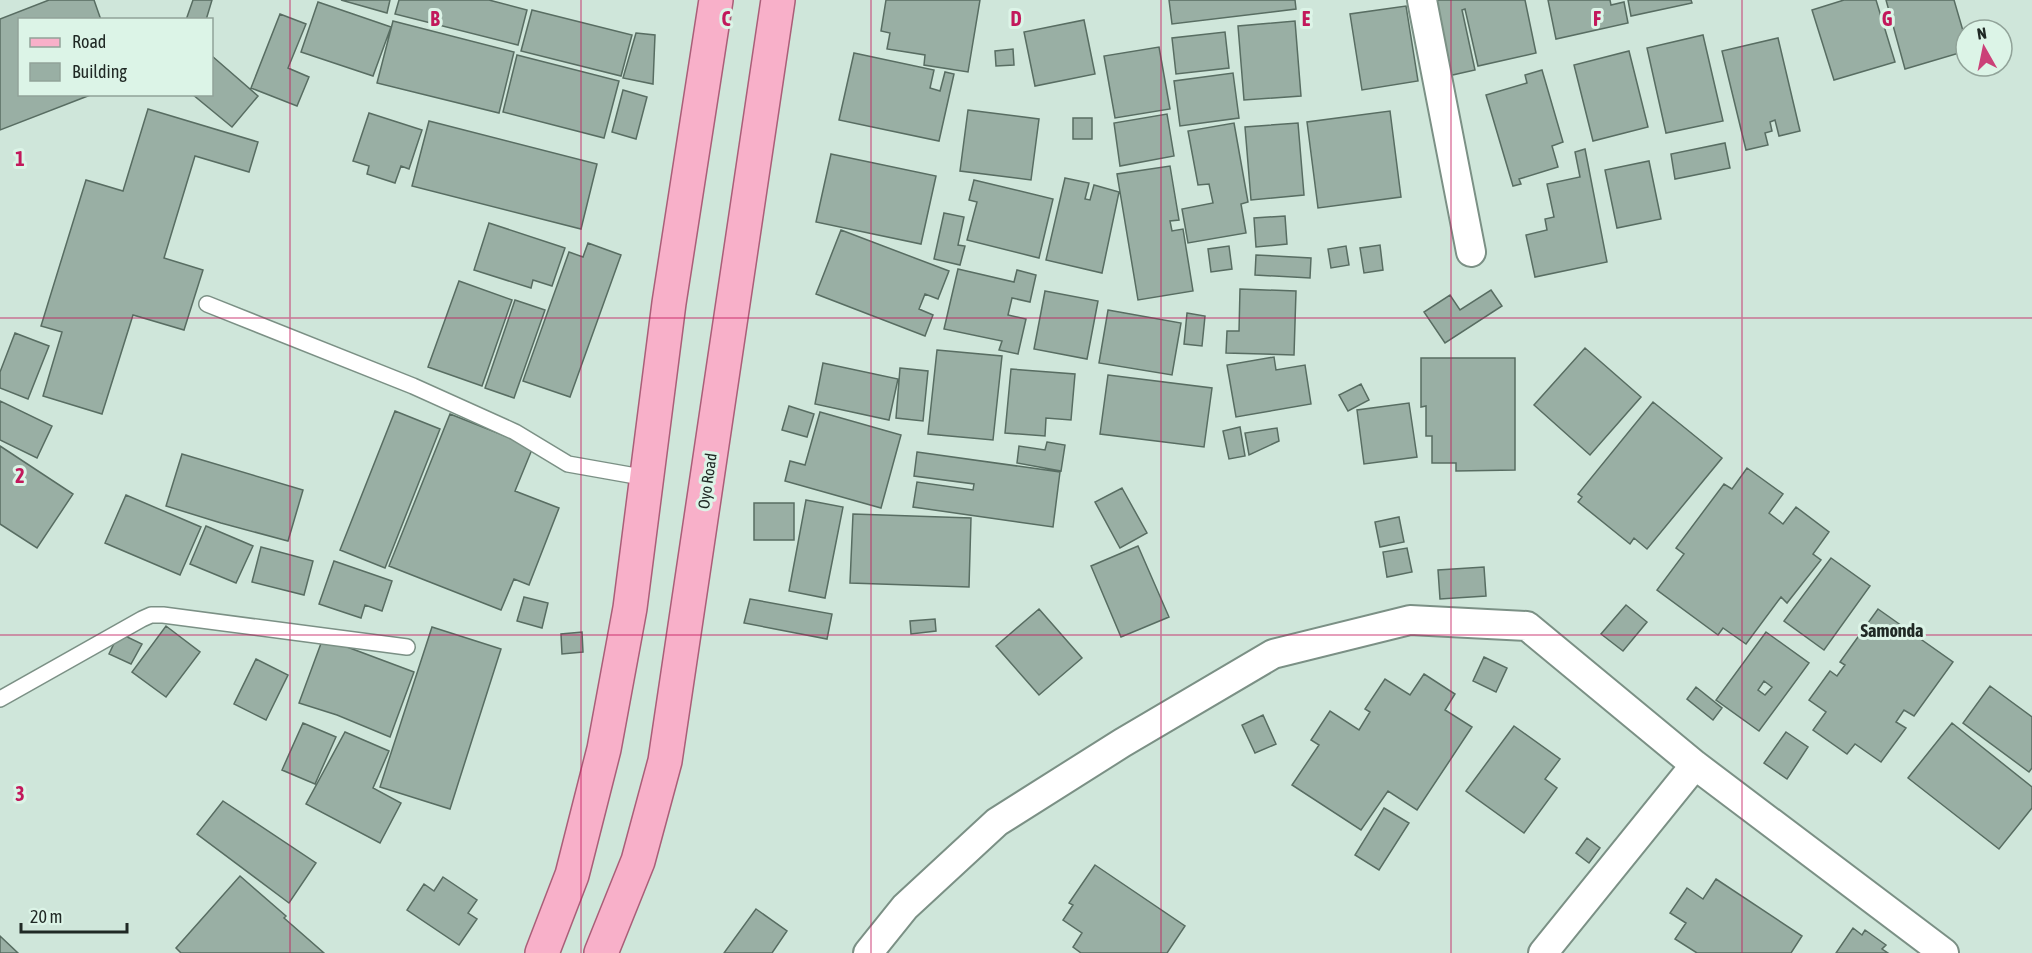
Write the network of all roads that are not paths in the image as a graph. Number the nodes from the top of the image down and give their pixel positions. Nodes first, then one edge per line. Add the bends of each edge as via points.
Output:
1 (716, 0) edge
2 (778, 0) edge
3 (1422, 0) edge
4 (1471, 252) dead end
5 (207, 304) dead end
6 (647, 478) junction
7 (407, 647) dead end
8 (0, 699) edge
9 (1695, 765) junction
10 (542, 953) edge
11 (601, 953) edge
12 (868, 953) edge
13 (1544, 953) edge
14 (1944, 953) edge

1 - 6 main road via 669,303
2 - 11 main road, Oyo Road via 665,761 638,861
3 - 4 street
5 - 6 lane via 464,409 515,432 568,464
6 - 10 main road via 630,608 604,750 572,875
7 - 8 lane via 151,615
9 - 12 street via 1527,627 1410,620 1273,654 1122,743 997,822 905,907
9 - 13 street
9 - 14 street

